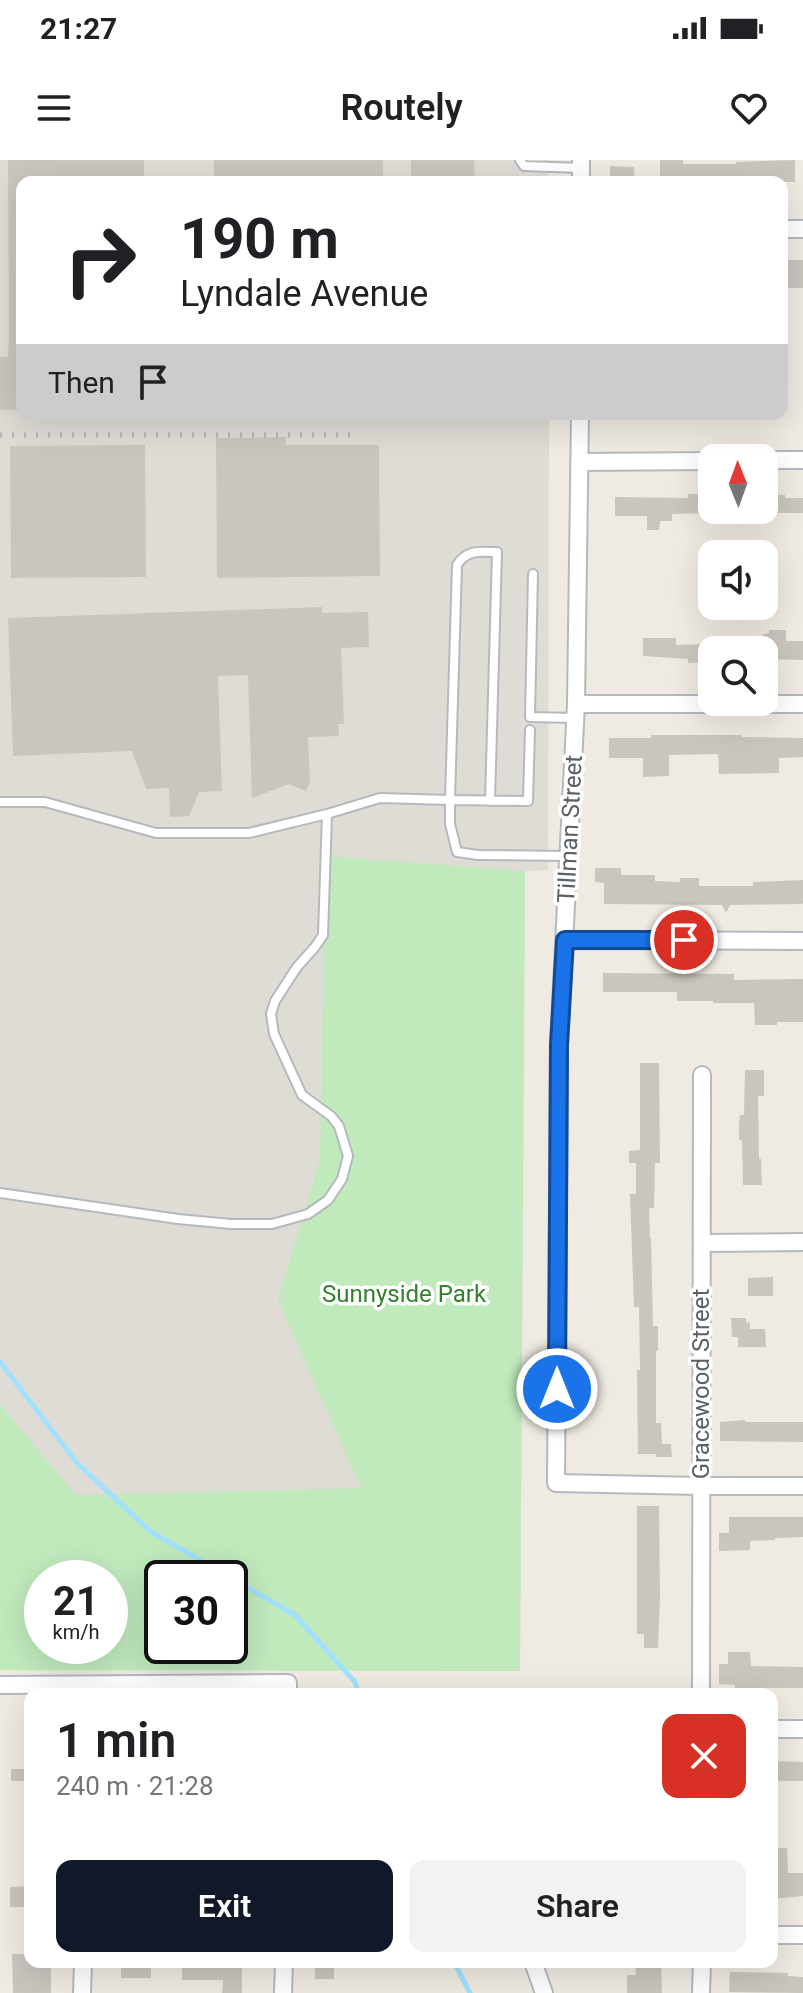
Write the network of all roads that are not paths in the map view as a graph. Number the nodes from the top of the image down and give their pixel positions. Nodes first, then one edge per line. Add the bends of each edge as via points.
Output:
1 (520, 160) edge
2 (581, 170) edge
3 (580, 420) edge
4 (778, 460) edge
5 (803, 460) edge
6 (698, 461) edge
7 (579, 462) junction
8 (533, 574) dead end
9 (803, 704) edge
10 (575, 711) junction
11 (530, 730) dead end
12 (450, 800) junction
13 (490, 801) junction
14 (0, 802) edge
15 (327, 814) junction
16 (569, 856) junction
17 (565, 940) junction
18 (803, 941) edge
19 (702, 1075) dead end
20 (0, 1193) edge
21 (803, 1242) edge
22 (702, 1243) junction
23 (700, 1486) junction
24 (803, 1486) edge
25 (0, 1685) edge
26 (64, 1688) edge
27 (701, 1688) edge
28 (778, 1729) edge
29 (803, 1729) edge
30 (778, 1935) edge
31 (803, 1935) edge
32 (83, 1968) edge
33 (284, 1968) edge
34 (535, 1968) edge
35 (702, 1968) edge
36 (82, 1993) edge
37 (283, 1993) edge
38 (544, 1993) edge
39 (701, 1993) edge

1 - 2 lane via 524,166
3 - 7 street, Tillman Street
4 - 5 street
6 - 7 street
7 - 10 street, Tillman Street
8 - 10 lane via 530,717
9 - 10 street
10 - 16 street, Tillman Street
11 - 13 lane via 528,801
12 - 13 lane
12 - 13 lane via 457,565 473,551 497,552
12 - 15 lane via 380,798
12 - 16 lane via 457,852
14 - 15 lane via 45,802 156,833 249,833
15 - 20 lane via 323,935 297,967 271,1014 274,1034 302,1095 331,1116 344,1141 348,1156 342,1179 328,1200 308,1214 272,1224 231,1224
16 - 17 street, Tillman Street
17 - 18 street
17 - 23 street, Tillman Street via 559,1045 556,1483
19 - 22 street, Gracewood Street
21 - 22 street
22 - 23 street, Gracewood Street
23 - 24 street
23 - 27 street, Gracewood Street
25 - 26 street
28 - 29 street
30 - 31 street
32 - 36 street
33 - 37 street
34 - 38 street
35 - 39 street

